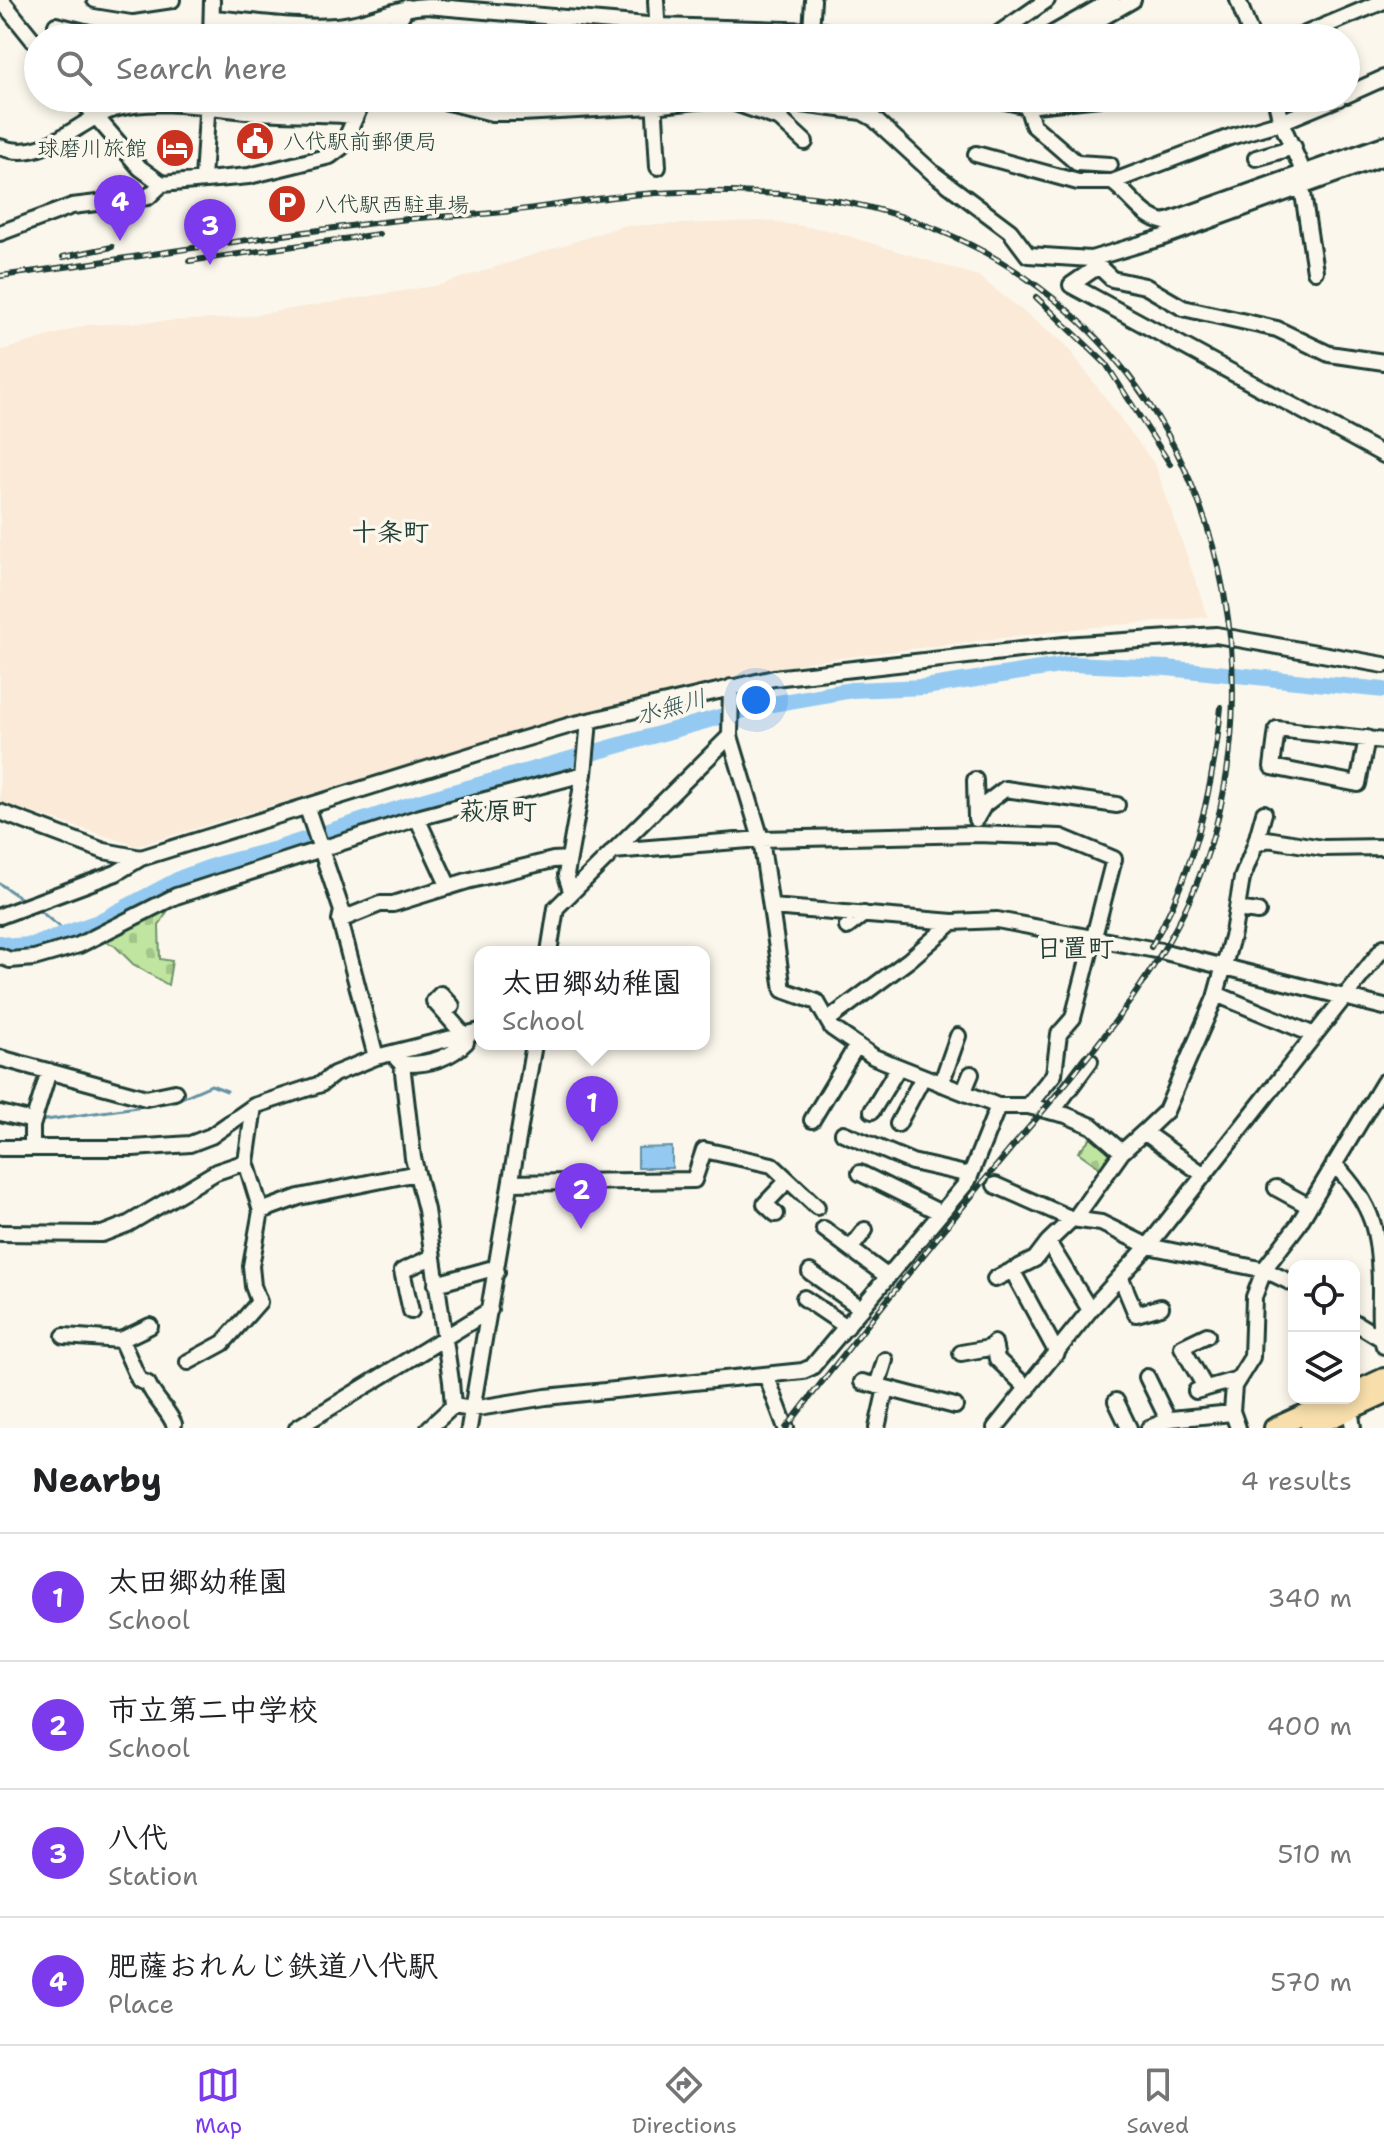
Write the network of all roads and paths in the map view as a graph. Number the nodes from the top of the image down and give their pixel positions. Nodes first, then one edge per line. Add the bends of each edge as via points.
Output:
1 (1, 0) edge
2 (95, 0) edge
3 (172, 0) edge
4 (212, 0) edge
5 (656, 0) edge
6 (813, 0) edge
7 (1047, 0) edge
8 (1112, 0) edge
9 (1133, 0) edge
10 (1238, 0) edge
11 (1384, 1) edge
12 (407, 7) junction
13 (212, 18) junction
14 (212, 24) edge
15 (293, 24) edge
16 (360, 24) edge
17 (396, 24) edge
18 (610, 24) edge
19 (658, 24) edge
20 (811, 24) edge
21 (1012, 24) edge
22 (1070, 24) edge
23 (1091, 24) edge
24 (1247, 24) edge
25 (1329, 24) edge
26 (24, 29) edge
27 (1384, 78) edge
28 (1360, 89) edge
29 (91, 112) edge
30 (112, 112) edge
31 (207, 112) edge
32 (314, 112) edge
33 (358, 112) edge
34 (654, 112) edge
35 (761, 112) edge
36 (862, 112) edge
37 (1029, 112) edge
38 (1278, 112) edge
39 (1305, 112) edge
40 (356, 116) junction
41 (97, 119) junction
42 (1281, 122) junction
43 (805, 142) dead end
44 (1384, 144) edge
45 (0, 147) edge
46 (1294, 147) junction
47 (976, 154) dead end
48 (1384, 157) edge
49 (1256, 158) dead end
50 (1077, 163) junction
51 (1110, 165) dead end
52 (658, 167) dead end
53 (203, 179) junction
54 (1305, 181) junction
55 (1078, 182) junction
56 (1112, 182) junction
57 (162, 184) junction
58 (5, 230) edge
59 (1094, 263) junction
60 (1315, 271) dead end
61 (1384, 362) edge
62 (1384, 455) edge
63 (1384, 665) edge
64 (732, 694) junction
65 (589, 721) junction
66 (730, 731) junction
67 (1367, 738) junction
68 (1384, 741) edge
69 (584, 771) junction
70 (975, 780) dead end
71 (1117, 805) dead end
72 (0, 812) edge
73 (1264, 813) dead end
74 (309, 814) junction
75 (417, 818) junction
76 (976, 826) junction
77 (761, 839) junction
78 (1255, 845) junction
79 (1384, 847) edge
80 (321, 850) junction
81 (613, 851) junction
82 (141, 858) junction
83 (569, 859) junction
84 (449, 887) junction
85 (571, 891) junction
86 (772, 907) junction
87 (1237, 909) junction
88 (1258, 912) dead end
89 (864, 914) junction
90 (0, 916) edge
91 (340, 920) junction
92 (953, 922) junction
93 (847, 927) dead end
94 (1094, 937) junction
95 (550, 946) edge
96 (1384, 947) edge
97 (0, 956) edge
98 (1224, 966) junction
99 (1216, 994) junction
100 (1343, 995) junction
101 (1384, 1007) edge
102 (444, 1012) dead end
103 (828, 1020) junction
104 (474, 1032) edge
105 (1312, 1034) junction
106 (464, 1035) junction
107 (958, 1036) dead end
108 (857, 1045) junction
109 (533, 1050) edge
110 (391, 1053) junction
111 (376, 1057) junction
112 (0, 1058) edge
113 (1090, 1061) dead end
114 (402, 1064) junction
115 (898, 1068) junction
116 (49, 1071) junction
117 (971, 1074) dead end
118 (923, 1077) junction
119 (1384, 1082) edge
120 (941, 1084) junction
121 (964, 1091) junction
122 (175, 1092) dead end
123 (254, 1106) junction
124 (998, 1106) junction
125 (1028, 1106) junction
126 (872, 1111) dead end
127 (1052, 1112) junction
128 (0, 1113) edge
129 (812, 1120) dead end
130 (33, 1121) junction
131 (898, 1124) dead end
132 (1144, 1132) junction
133 (843, 1133) dead end
134 (0, 1148) edge
135 (32, 1148) junction
136 (1122, 1152) junction
137 (246, 1162) junction
138 (1334, 1164) junction
139 (417, 1173) junction
140 (970, 1175) junction
141 (1204, 1175) junction
142 (863, 1178) dead end
143 (788, 1180) junction
144 (511, 1183) junction
145 (995, 1185) dead end
146 (1276, 1188) dead end
147 (1309, 1206) junction
148 (817, 1207) dead end
149 (261, 1211) junction
150 (941, 1213) junction
151 (776, 1214) dead end
152 (1074, 1218) junction
153 (830, 1229) dead end
154 (865, 1230) dead end
155 (0, 1233) edge
156 (1048, 1242) junction
157 (1148, 1246) junction
158 (851, 1248) junction
159 (432, 1257) junction
160 (1012, 1270) junction
161 (1265, 1270) junction
162 (497, 1272) junction
163 (810, 1272) dead end
164 (888, 1277) junction
165 (1121, 1278) junction
166 (995, 1279) dead end
167 (1288, 1281) edge
168 (436, 1284) junction
169 (804, 1298) dead end
170 (1161, 1307) dead end
171 (862, 1309) junction
172 (490, 1310) junction
173 (1090, 1310) junction
174 (411, 1311) dead end
175 (150, 1326) dead end
176 (1360, 1326) edge
177 (847, 1327) junction
178 (1207, 1335) dead end
179 (64, 1336) dead end
180 (445, 1338) junction
181 (121, 1340) junction
182 (1383, 1342) edge
183 (961, 1353) dead end
184 (1057, 1353) junction
185 (885, 1360) dead end
186 (188, 1362) dead end
187 (766, 1375) junction
188 (1147, 1377) dead end
189 (1384, 1378) edge
190 (1238, 1379) junction
191 (875, 1385) junction
192 (1028, 1389) junction
193 (1384, 1394) edge
194 (951, 1400) dead end
195 (1116, 1401) dead end
196 (453, 1406) junction
197 (1349, 1407) edge
198 (472, 1409) junction
199 (1232, 1413) junction
200 (1168, 1420) junction
201 (174, 1424) dead end
202 (779, 1424) edge
203 (306, 1426) edge
204 (429, 1428) edge
205 (469, 1428) edge
206 (877, 1428) edge
207 (995, 1428) edge
208 (1129, 1428) edge
209 (1149, 1428) edge
210 (1238, 1428) edge
211 (1274, 1428) edge
212 (1310, 1428) edge

1 - 26 street
2 - 3 street via 132,6
4 - 13 street
5 - 19 street
6 - 20 street
7 - 21 street
8 - 22 street
9 - 23 street
10 - 24 street
11 - 25 street
12 - 16 street
12 - 17 street
12 - 18 street via 563,16
13 - 14 street
13 - 15 street
27 - 28 street
29 - 41 street
30 - 41 street
31 - 53 street
32 - 40 street
33 - 40 street
34 - 52 street
35 - 43 street via 780,119
36 - 59 street via 1010,231 1028,255
37 - 50 street via 1033,125
38 - 42 street
39 - 42 street
40 - 53 street via 342,147 330,156 261,174
41 - 45 street via 44,146 21,152
41 - 57 street via 140,168
42 - 46 street
42 - 56 street
44 - 54 street
46 - 49 street
46 - 54 street
47 - 55 street
48 - 54 street
50 - 51 street
50 - 55 street
53 - 57 street
54 - 56 street via 1165,222 1156,221
54 - 59 street
54 - 60 street
55 - 56 street
57 - 58 street via 148,197 72,206
59 - 61 street via 1112,279 1145,286 1183,308 1277,329 1329,354
59 - 62 street via 1071,285
63 - 64 street via 1245,638 1168,636 858,667
64 - 65 street
64 - 66 street
65 - 69 street
65 - 74 street
66 - 77 street
66 - 81 street
67 - 67 street via 1277,729 1272,767 1358,784
67 - 68 street
69 - 75 street
69 - 83 street
70 - 76 street
71 - 76 street via 1005,789 984,805
72 - 82 street via 104,851
73 - 78 street
74 - 80 street
74 - 82 street
75 - 80 street
75 - 84 street
76 - 77 street
76 - 94 street via 1061,837 1114,859
77 - 81 street
77 - 86 street
78 - 79 street via 1267,839 1323,848
78 - 87 street
80 - 91 street via 342,911
80 - 97 street via 176,896 79,945 34,958
81 - 85 street
82 - 90 street via 116,873
83 - 84 street
83 - 85 street
84 - 91 street
85 - 95 street via 556,908
86 - 89 street
86 - 103 street via 783,990 817,1002
87 - 88 street
87 - 98 street
89 - 92 street
89 - 93 street
91 - 111 street
92 - 94 street via 997,920
92 - 103 street
94 - 98 street
94 - 125 street via 1073,1018 1059,1034 1054,1074
96 - 100 street
98 - 99 street
98 - 100 street
99 - 105 street
99 - 132 street via 1166,1111
100 - 101 street
100 - 105 street
102 - 106 street
103 - 108 street
104 - 106 street
105 - 141 street
106 - 110 street
106 - 114 street via 466,1042 447,1057
107 - 120 street
108 - 115 street
108 - 129 street
109 - 144 street
110 - 111 street
110 - 114 street
111 - 123 street via 321,1084
112 - 116 street
113 - 127 street
114 - 139 street
115 - 118 street
115 - 126 street
116 - 122 street via 146,1098
116 - 130 street
117 - 121 street
118 - 120 street
118 - 131 street
119 - 138 street
120 - 121 street
121 - 124 street
123 - 135 street via 190,1144
123 - 137 street
124 - 125 street
124 - 140 street
125 - 127 street
127 - 136 street via 1092,1126
128 - 130 street
130 - 135 street
132 - 136 street
132 - 141 street
133 - 140 street via 912,1162
134 - 135 street
136 - 152 street
137 - 149 street
137 - 155 street via 216,1172 102,1234
138 - 147 street
138 - 182 street via 1360,1192 1380,1243
139 - 149 street via 299,1197
139 - 159 street
140 - 150 street
141 - 157 street
142 - 150 street
143 - 144 street via 772,1165 704,1150 694,1180
143 - 148 street
143 - 151 street via 765,1204
144 - 162 street
145 - 152 street
146 - 147 street
147 - 161 street
149 - 186 street via 251,1266 259,1302 223,1343
150 - 164 street
152 - 156 street
152 - 157 street via 1101,1223
153 - 158 street
154 - 158 street
156 - 160 street via 1035,1259
156 - 173 street
157 - 161 street
157 - 165 street
158 - 164 street
159 - 168 street
159 - 174 street via 402,1271
160 - 166 street
160 - 184 street
161 - 167 street
161 - 190 street via 1254,1297 1252,1357
162 - 168 street via 490,1269
162 - 172 street
163 - 171 street
164 - 171 street
165 - 170 street via 1136,1314
165 - 173 street
168 - 180 street
169 - 177 street
171 - 177 street
172 - 180 street
172 - 198 street
173 - 184 street
175 - 181 street
176 - 182 street
177 - 187 street via 812,1367
178 - 190 street via 1177,1349 1200,1389
179 - 181 street
180 - 196 street
180 - 203 street
181 - 201 street via 139,1380 167,1407
183 - 192 street via 994,1345 997,1359
184 - 192 street
185 - 191 street
187 - 198 street
187 - 202 street
188 - 200 street
189 - 197 main road
190 - 199 street
191 - 194 street
191 - 206 street
192 - 207 street
193 - 197 main road
195 - 208 street
196 - 198 street
196 - 204 street
197 - 211 main road
197 - 212 main road
198 - 205 street
199 - 200 street
199 - 210 street
200 - 209 street

